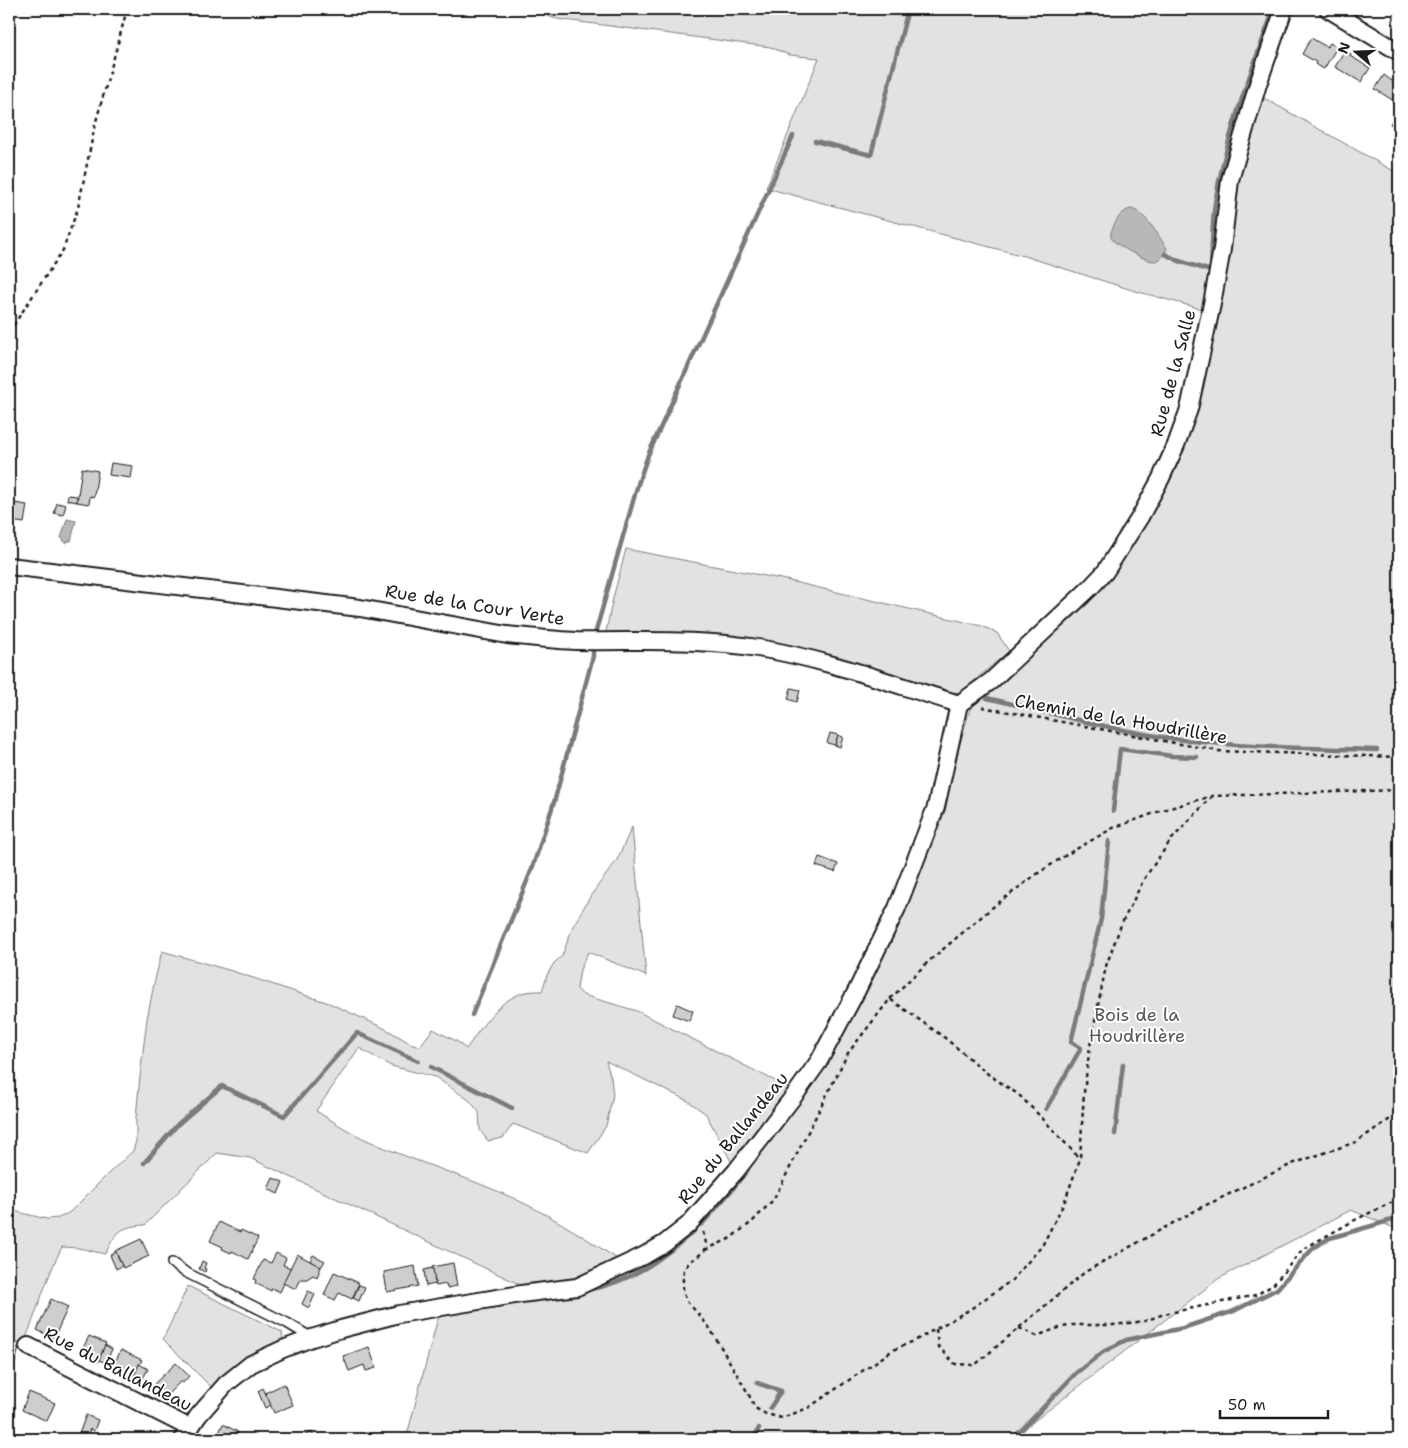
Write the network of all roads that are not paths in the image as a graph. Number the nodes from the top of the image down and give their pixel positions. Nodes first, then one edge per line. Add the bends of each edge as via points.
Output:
1 (1284, 9) edge
2 (1328, 9) edge
3 (1399, 52) edge
4 (9, 566) edge
5 (959, 704) junction
6 (172, 1263) dead end
7 (312, 1338) junction
8 (28, 1346) dead end
9 (187, 1434) edge

1 - 5 street, Rue de la Salle via 1230,180 1222,249 1189,409 1161,478 1105,572 991,681
2 - 3 street
4 - 5 street, Rue de la Cour Verte via 360,608 529,637 575,641 684,641 758,648 827,664
5 - 7 street, Rue du Ballandeau via 936,808 897,908 856,990 819,1061 736,1171 688,1225 626,1265 577,1287 406,1313
6 - 7 lane
7 - 9 street, Rue du Ballandeau via 265,1358 238,1374 206,1406
8 - 9 street, Rue du Ballandeau

